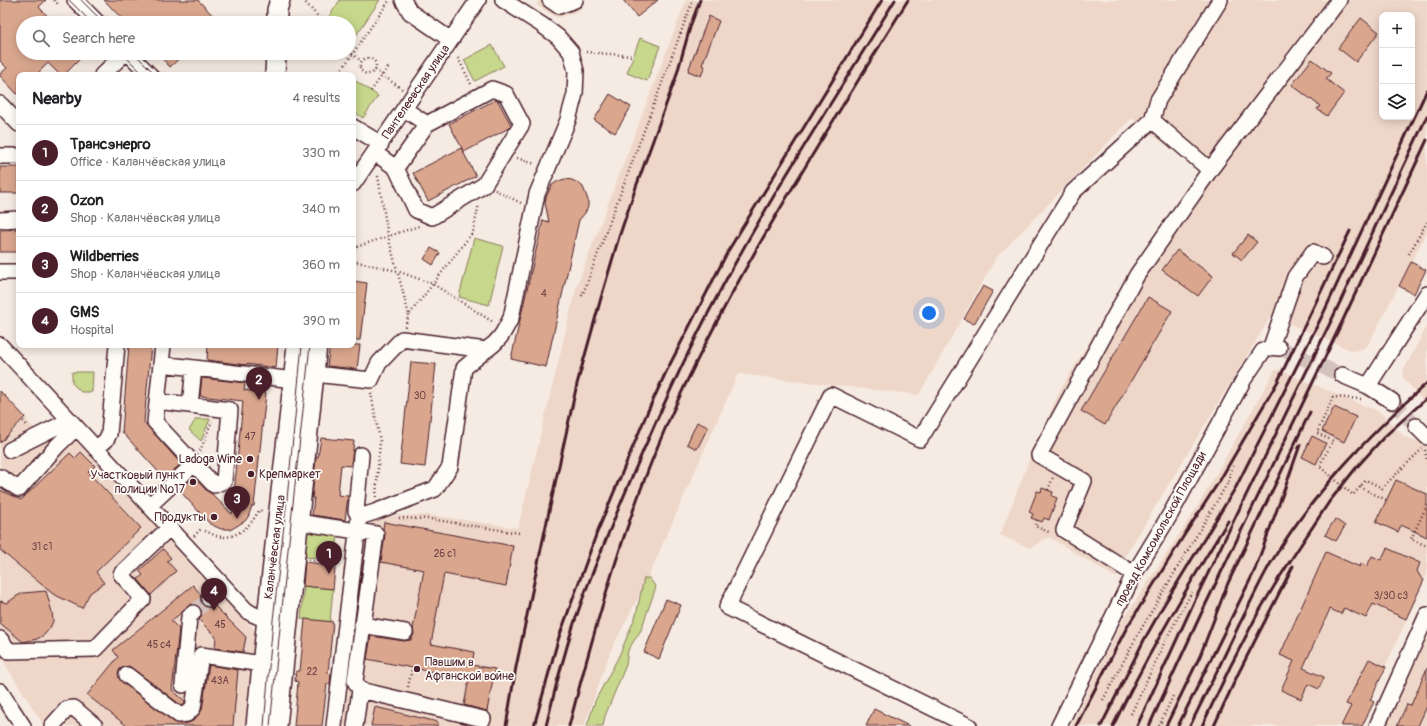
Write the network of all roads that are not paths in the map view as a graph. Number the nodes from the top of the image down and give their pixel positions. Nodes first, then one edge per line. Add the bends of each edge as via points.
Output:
1 (75, 0) edge
2 (280, 0) edge
3 (403, 0) edge
4 (478, 0) edge
5 (503, 0) edge
6 (550, 0) edge
7 (575, 0) edge
8 (1220, 0) edge
9 (1339, 0) edge
10 (91, 16) edge
11 (277, 16) edge
12 (451, 40) junction
13 (118, 60) edge
14 (135, 60) edge
15 (276, 60) edge
16 (105, 72) edge
17 (147, 72) edge
18 (275, 72) edge
19 (0, 104) edge
20 (404, 109) junction
21 (1152, 120) junction
22 (16, 121) edge
23 (427, 124) junction
24 (356, 130) edge
25 (378, 148) junction
26 (0, 156) edge
27 (16, 156) edge
28 (396, 168) junction
29 (1210, 170) junction
30 (356, 180) edge
31 (16, 219) edge
32 (0, 220) edge
33 (1323, 257) dead end
34 (0, 272) edge
35 (16, 272) edge
36 (1427, 294) edge
37 (0, 345) edge
38 (117, 348) edge
39 (163, 348) edge
40 (297, 348) edge
41 (306, 348) edge
42 (317, 348) edge
43 (486, 350) junction
44 (161, 364) junction
45 (194, 368) junction
46 (314, 374) junction
47 (1342, 375) tunnel mouth
48 (294, 380) junction
49 (157, 401) junction
50 (190, 405) junction
51 (72, 424) junction
52 (1416, 426) tunnel mouth
53 (1426, 441) edge
54 (96, 449) junction
55 (10, 450) dead end
56 (361, 455) dead end
57 (194, 464) junction
58 (0, 477) edge
59 (149, 506) junction
60 (298, 522) junction
61 (358, 524) junction
62 (169, 528) junction
63 (1134, 574) junction
64 (223, 586) junction
65 (209, 599) tunnel mouth
66 (193, 613) tunnel mouth
67 (1426, 618) edge
68 (277, 621) junction
69 (362, 625) junction
70 (405, 632) dead end
71 (0, 639) edge
72 (262, 664) junction
73 (127, 675) dead end
74 (183, 685) dead end
75 (360, 690) junction
76 (0, 691) edge
77 (484, 719) dead end
78 (23, 726) edge
79 (52, 726) edge
80 (95, 726) edge
81 (256, 726) edge
82 (267, 726) edge
83 (277, 726) edge
84 (334, 726) edge
85 (355, 726) edge
86 (969, 726) edge
87 (1059, 726) edge
88 (1377, 726) edge

1 - 10 street
2 - 11 main road
3 - 12 street via 410,12
4 - 12 street, Пантелеевская улица
5 - 43 street via 542,24 558,37 570,52 576,71 575,94 568,120 538,194 511,318 495,345
6 - 7 street via 559,6
8 - 21 street via 1158,100
9 - 29 street
12 - 20 street, Пантелеевская улица
13 - 16 street
14 - 17 street
15 - 18 main road
19 - 22 street
20 - 23 street
20 - 25 street, Пантелеевская улица
21 - 29 street
21 - 86 street via 1073,192 920,439 831,395 727,607
23 - 28 street
23 - 28 street via 492,89 506,94 522,124 484,184 432,217 416,210
24 - 25 street
25 - 28 street
25 - 30 street, Пантелеевская улица
26 - 27 street
29 - 63 street via 1137,275 1039,455 1084,481 1064,530
31 - 32 street
33 - 63 street, проезд Комсомольской Площади via 1313,252 1295,277 1275,348 1262,351 1244,379 1171,513
34 - 35 street
36 - 47 street via 1380,393
37 - 51 street
38 - 54 street via 110,434
39 - 44 street
40 - 48 main road, Каланчёвская улица
41 - 68 street
42 - 46 main road, Каланчёвская улица
43 - 46 street via 402,339 379,363 371,380
43 - 61 street via 464,368 450,467 434,489 375,512
44 - 45 street
44 - 49 street
45 - 48 street
45 - 50 street
46 - 60 main road, Каланчёвская улица
48 - 68 main road, Каланчёвская улица
49 - 50 street
49 - 57 street via 155,422
50 - 57 street via 230,410 224,481 214,485
51 - 54 street
51 - 55 street via 60,425
51 - 58 street via 58,445 19,489
52 - 53 street
54 - 59 street
56 - 61 street via 356,511
57 - 59 street
59 - 62 street
60 - 61 street
60 - 68 main road, Каланчёвская улица
61 - 69 street via 376,534
61 - 84 street
62 - 64 street
62 - 71 street via 121,574 143,599 95,649 9,651
63 - 87 street, проезд Комсомольской Площади
64 - 65 street
64 - 68 street via 246,610 256,616
66 - 74 street via 189,617
67 - 88 street
68 - 72 main road, Каланчёвская улица
68 - 82 street
68 - 83 main road, Каланчёвская улица
69 - 70 street
69 - 75 street via 355,680
72 - 73 street via 201,655 193,708 187,714 179,715
72 - 81 main road, Каланчёвская улица
75 - 77 street
75 - 85 street
76 - 78 street
79 - 80 street via 67,709 74,708

